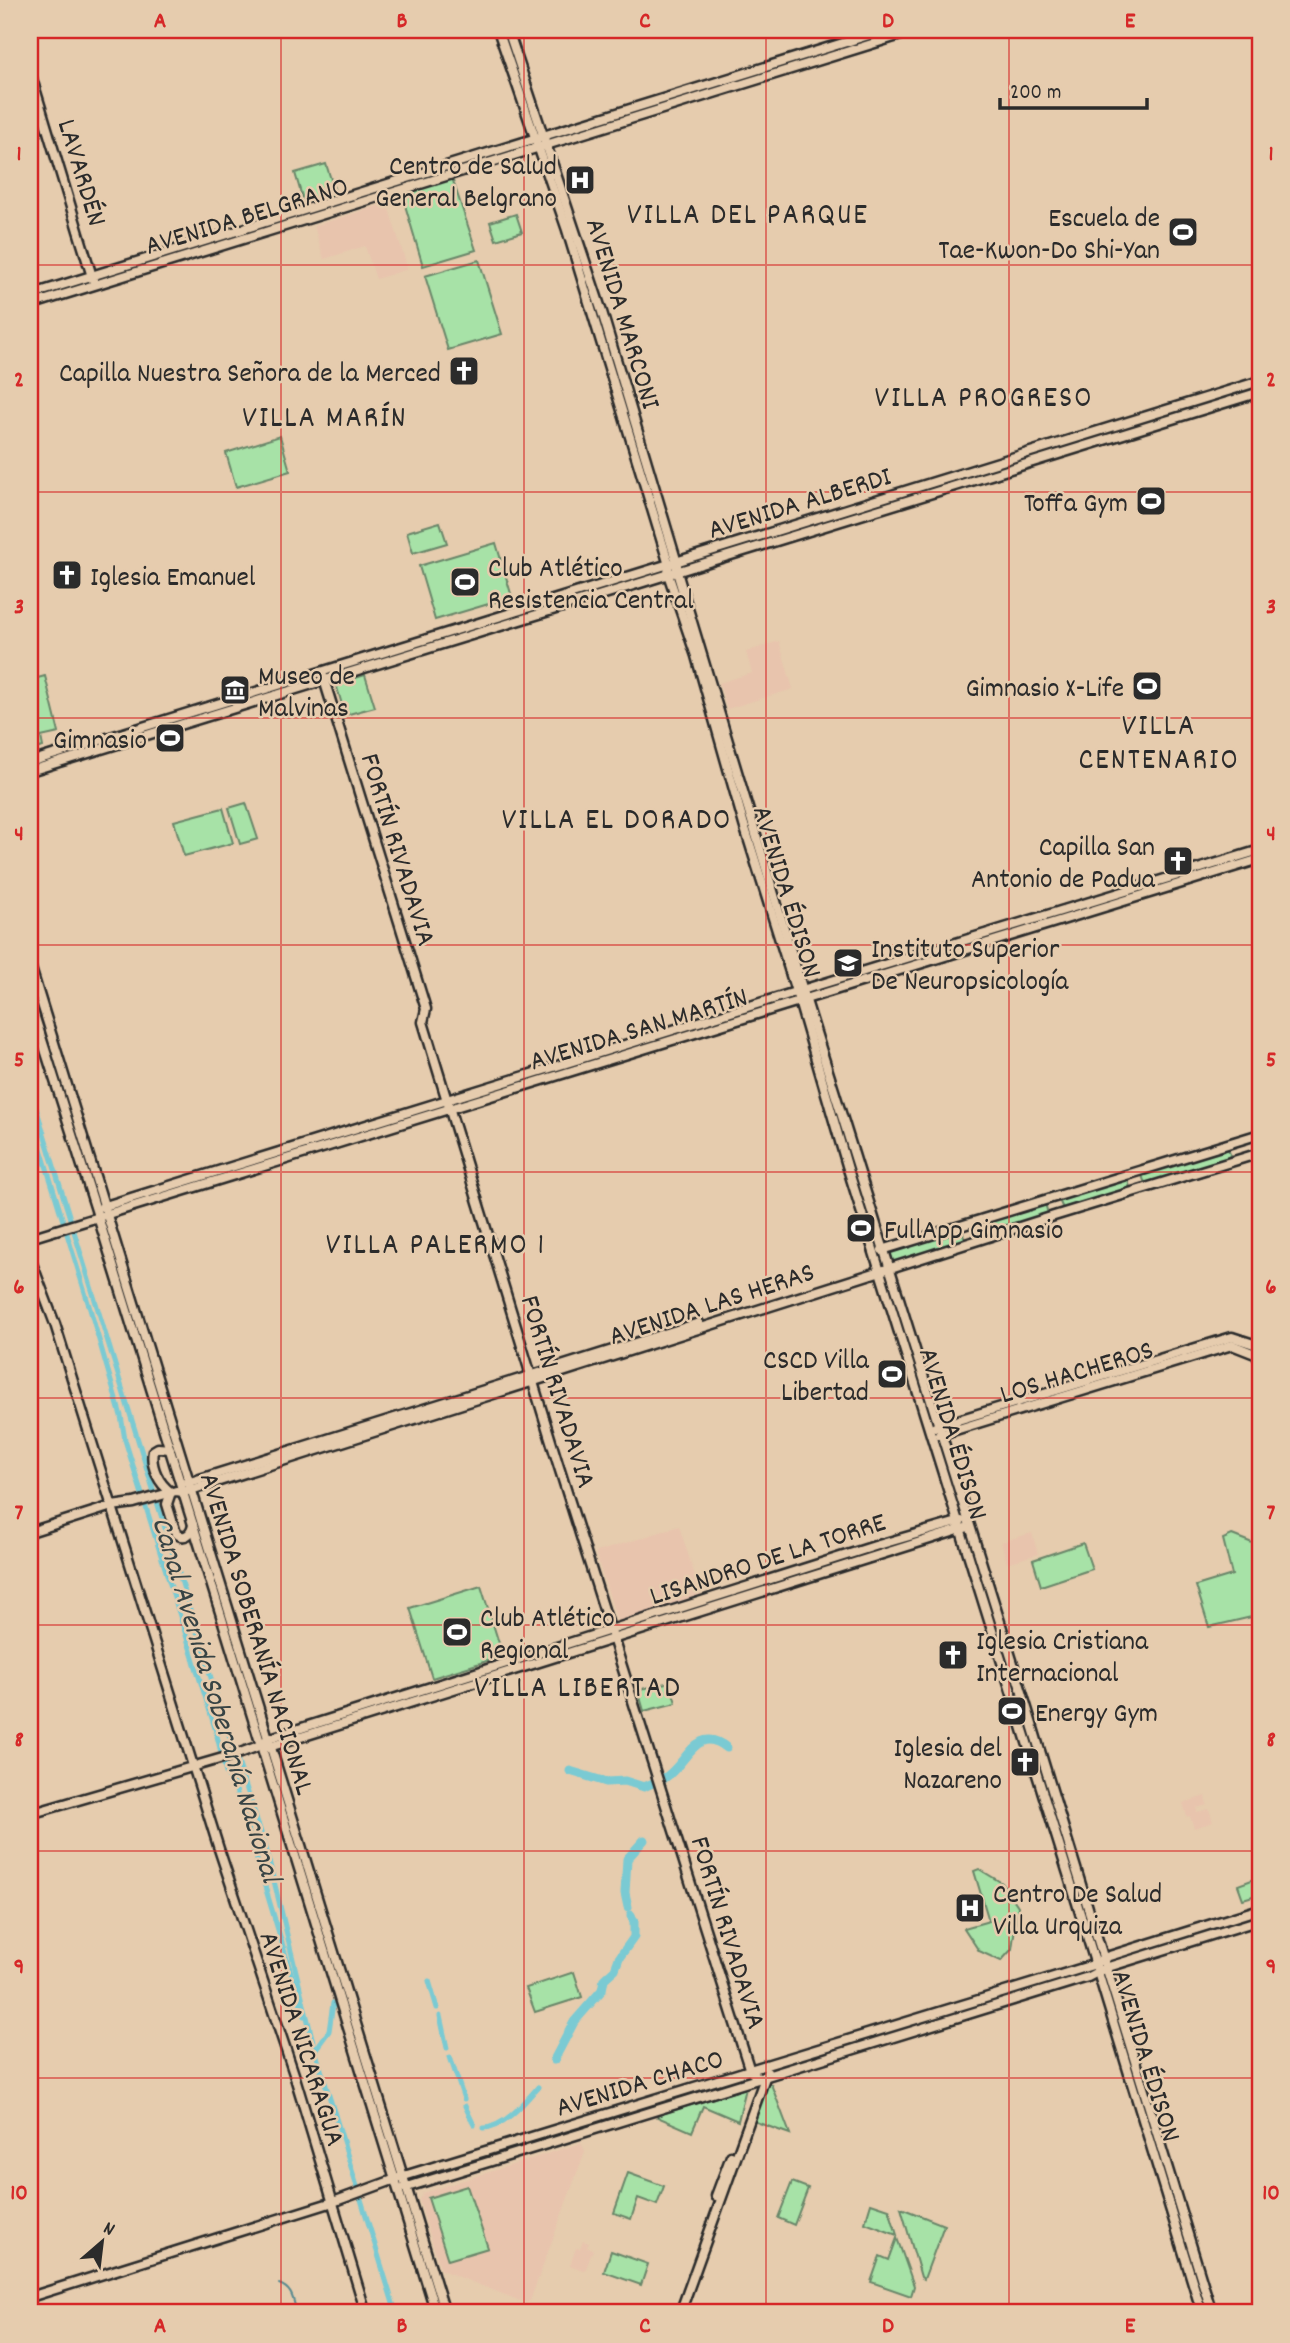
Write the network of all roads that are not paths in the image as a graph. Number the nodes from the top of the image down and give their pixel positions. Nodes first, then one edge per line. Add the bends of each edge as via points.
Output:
1 (498, 30) edge
2 (508, 30) edge
3 (885, 30) edge
4 (917, 30) edge
5 (30, 72) edge
6 (540, 142) junction
7 (93, 280) junction
8 (30, 295) edge
9 (30, 304) edge
10 (1260, 381) edge
11 (1260, 392) edge
12 (673, 569) junction
13 (323, 676) junction
14 (30, 762) edge
15 (30, 771) edge
16 (1260, 850) edge
17 (1260, 859) edge
18 (30, 965) edge
19 (801, 996) junction
20 (30, 1002) edge
21 (445, 1100) junction
22 (449, 1110) junction
23 (1260, 1133) edge
24 (1260, 1153) edge
25 (107, 1210) junction
26 (97, 1214) junction
27 (30, 1238) edge
28 (884, 1249) junction
29 (874, 1252) junction
30 (30, 1258) edge
31 (890, 1268) junction
32 (880, 1270) junction
33 (132, 1328) junction
34 (1232, 1341) junction
35 (1260, 1346) edge
36 (1260, 1356) edge
37 (155, 1373) junction
38 (532, 1378) junction
39 (936, 1432) junction
40 (170, 1449) junction
41 (179, 1489) junction
42 (112, 1506) junction
43 (964, 1524) junction
44 (193, 1525) junction
45 (30, 1532) edge
46 (221, 1586) junction
47 (611, 1630) junction
48 (226, 1632) junction
49 (615, 1639) junction
50 (264, 1745) junction
51 (194, 1765) junction
52 (30, 1814) edge
53 (1260, 1909) edge
54 (1260, 1920) edge
55 (1101, 1966) junction
56 (750, 2071) junction
57 (764, 2071) junction
58 (400, 2178) junction
59 (402, 2189) junction
60 (333, 2202) junction
61 (30, 2297) edge
62 (366, 2313) edge
63 (436, 2313) edge
64 (445, 2313) edge
65 (677, 2313) edge
66 (1202, 2313) edge
67 (1212, 2313) edge

1 - 6 main road, AVENIDA MARCONI
2 - 6 main road, AVENIDA MARCONI
3 - 6 main road, AVENIDA BELGRANO
4 - 6 main road, AVENIDA BELGRANO
5 - 7 main road, LAVARDÉN
6 - 7 main road, AVENIDA BELGRANO
6 - 12 main road, AVENIDA MARCONI
7 - 8 main road, AVENIDA BELGRANO
7 - 9 main road, AVENIDA BELGRANO
10 - 12 main road, AVENIDA ALBERDI
11 - 12 main road, AVENIDA ALBERDI
12 - 13 main road, AVENIDA ALBERDI
12 - 19 main road, AVENIDA ÉDISON via 744,825
13 - 14 main road, AVENIDA ALBERDI
13 - 15 main road, AVENIDA ALBERDI
13 - 21 main road, FORTÍN RIVADAVIA via 426,1009 423,1022
16 - 19 main road, AVENIDA SAN MARTÍN
17 - 19 main road, AVENIDA SAN MARTÍN
18 - 25 main road, AVENIDA SOBERANÍA NACIONAL
19 - 21 main road, AVENIDA SAN MARTÍN
19 - 22 main road, AVENIDA SAN MARTÍN
19 - 28 main road, AVENIDA ÉDISON
19 - 29 main road, AVENIDA ÉDISON
20 - 26 main road, AVENIDA SOBERANÍA NACIONAL
21 - 22 main road, FORTÍN RIVADAVIA
21 - 25 main road, AVENIDA SAN MARTÍN
22 - 25 main road, AVENIDA SAN MARTÍN
22 - 38 main road, FORTÍN RIVADAVIA
23 - 28 main road
24 - 31 main road, AVENIDA LAS HERAS
25 - 26 main road, AVENIDA SAN MARTÍN
25 - 37 main road, AVENIDA SOBERANÍA NACIONAL
26 - 27 main road, AVENIDA SAN MARTÍN
26 - 33 main road, AVENIDA SOBERANÍA NACIONAL
28 - 29 main road
28 - 31 main road, AVENIDA ÉDISON
29 - 32 main road, AVENIDA ÉDISON
30 - 42 main road, AVENIDA NICARAGUA
31 - 32 main road, AVENIDA LAS HERAS
31 - 39 main road, AVENIDA ÉDISON
32 - 38 main road, AVENIDA LAS HERAS
32 - 39 main road, AVENIDA ÉDISON
33 - 37 main road
33 - 40 main road, AVENIDA SOBERANÍA NACIONAL
34 - 35 main road
34 - 36 main road
34 - 39 main road, LOS HACHEROS
37 - 41 main road, AVENIDA SOBERANÍA NACIONAL
38 - 41 main road, AVENIDA LAS HERAS
38 - 47 main road, FORTÍN RIVADAVIA
39 - 43 main road, AVENIDA ÉDISON
40 - 41 main road, AVENIDA SOBERANÍA NACIONAL
40 - 41 main road via 158,1448 152,1456 160,1483
41 - 42 main road, AVENIDA LAS HERAS
41 - 44 main road, AVENIDA SOBERANÍA NACIONAL
41 - 44 main road via 166,1504 176,1533 187,1536
41 - 46 main road, AVENIDA SOBERANÍA NACIONAL
42 - 45 main road, AVENIDA LAS HERAS
42 - 51 main road, AVENIDA NICARAGUA
43 - 47 main road, LISANDRO DE LA TORRE via 875,1546
43 - 49 main road, LISANDRO DE LA TORRE
43 - 55 main road, AVENIDA ÉDISON
44 - 48 main road, AVENIDA SOBERANÍA NACIONAL
46 - 48 main road
46 - 50 main road, AVENIDA SOBERANÍA NACIONAL
47 - 49 main road, FORTÍN RIVADAVIA
47 - 50 main road, LISANDRO DE LA TORRE
48 - 50 main road, AVENIDA SOBERANÍA NACIONAL
49 - 50 main road, LISANDRO DE LA TORRE
49 - 56 main road, FORTÍN RIVADAVIA
50 - 51 main road, LISANDRO DE LA TORRE
50 - 58 main road, AVENIDA SOBERANÍA NACIONAL
51 - 52 main road, LISANDRO DE LA TORRE
51 - 60 main road, AVENIDA NICARAGUA
53 - 55 main road, AVENIDA CHACO
54 - 55 main road, AVENIDA CHACO
55 - 57 main road, AVENIDA CHACO
55 - 66 main road, AVENIDA ÉDISON
55 - 67 main road, AVENIDA ÉDISON
56 - 57 main road, AVENIDA CHACO
56 - 58 main road, AVENIDA CHACO
57 - 59 main road, AVENIDA CHACO
57 - 65 main road
58 - 59 main road, AVENIDA SOBERANÍA NACIONAL
58 - 60 main road, AVENIDA CHACO
59 - 63 main road, AVENIDA SOBERANÍA NACIONAL
59 - 64 main road, AVENIDA SOBERANÍA NACIONAL
60 - 61 main road, AVENIDA CHACO
60 - 62 main road, AVENIDA NICARAGUA

